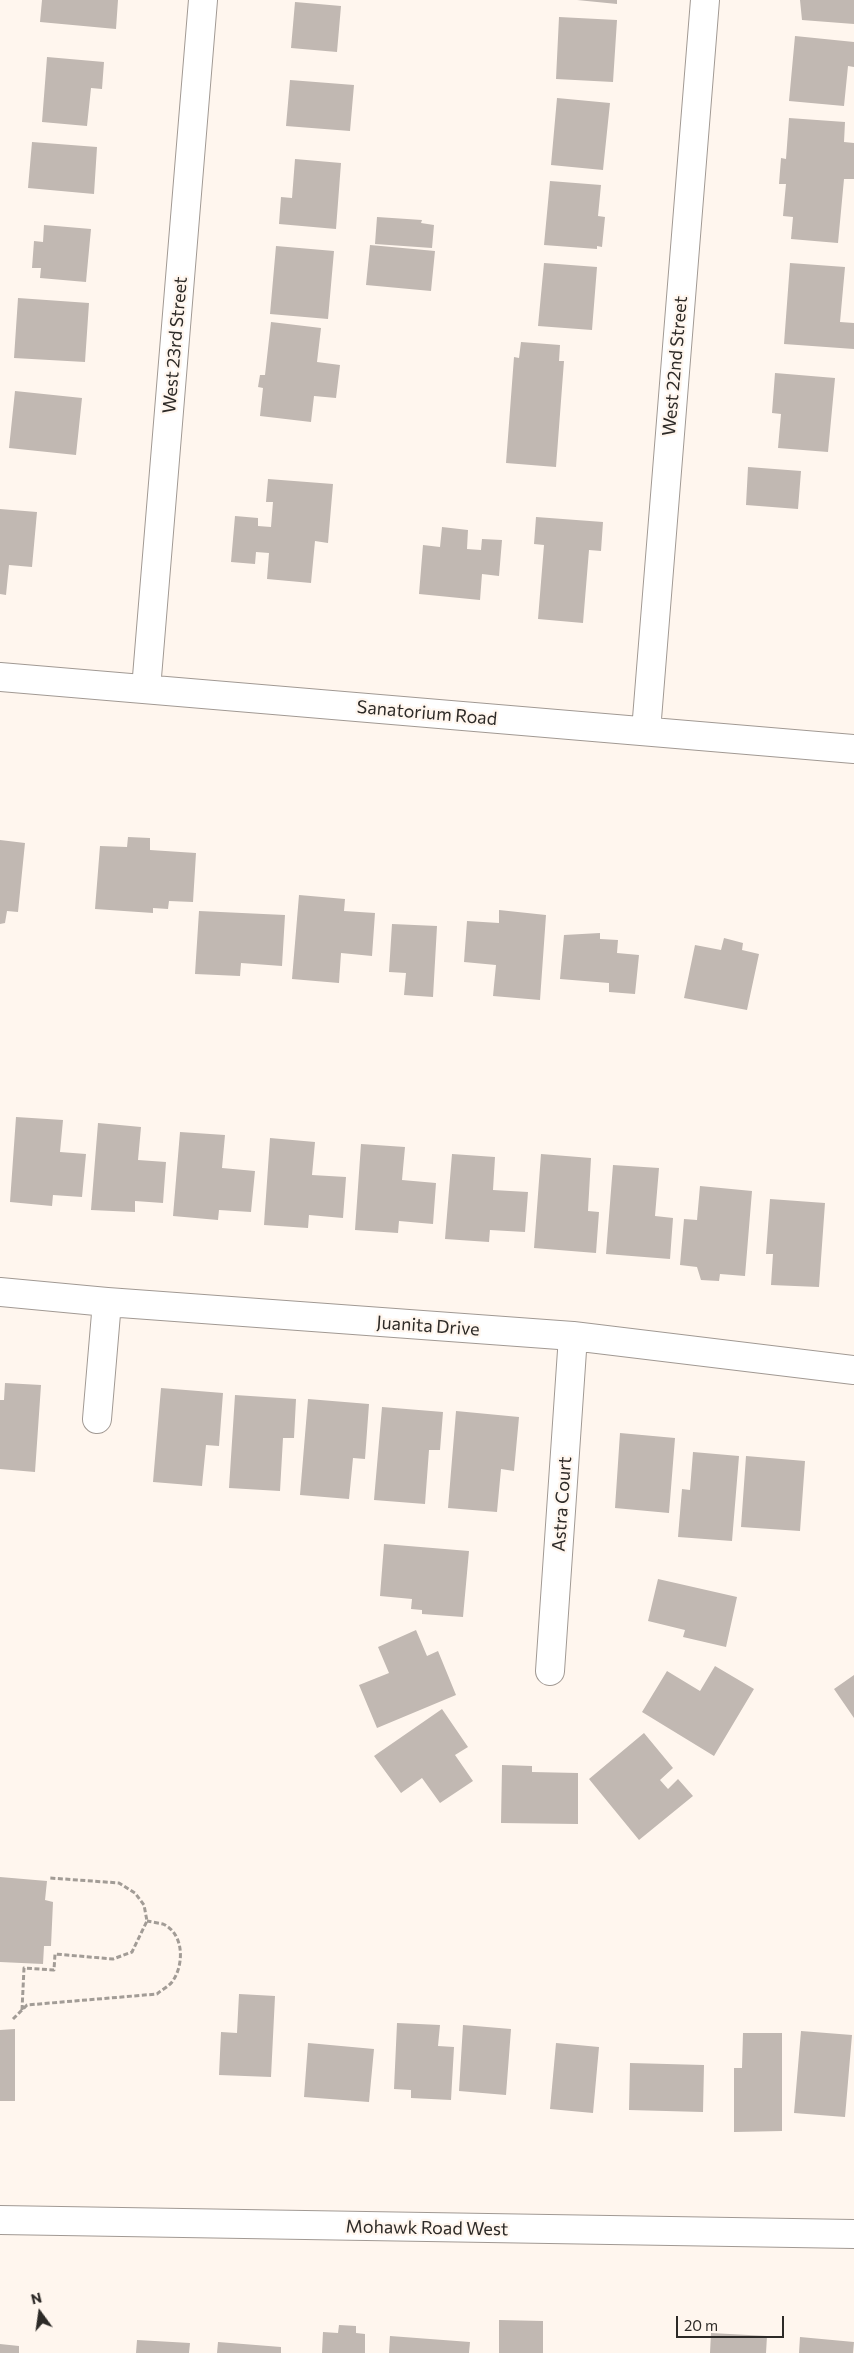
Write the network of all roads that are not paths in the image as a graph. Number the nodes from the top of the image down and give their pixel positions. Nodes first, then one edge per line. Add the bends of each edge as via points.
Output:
1 (203, 0) edge
2 (705, 0) edge
3 (0, 677) edge
4 (146, 689) junction
5 (646, 731) junction
6 (854, 748) edge
7 (0, 1292) edge
8 (107, 1302) junction
9 (574, 1336) junction
10 (854, 1370) edge
11 (97, 1419) dead end
12 (550, 1671) dead end
13 (0, 2220) edge
14 (854, 2234) edge

1 - 4 street, West 23rd Street
2 - 5 street, West 22nd Street
3 - 4 street, Sanatorium Road
4 - 5 street, Sanatorium Road
5 - 6 street, Sanatorium Road
7 - 8 street, Juanita Drive
8 - 9 street, Juanita Drive
8 - 11 street
9 - 10 street, Juanita Drive
9 - 12 street, Astra Court
13 - 14 street, Mohawk Road West

